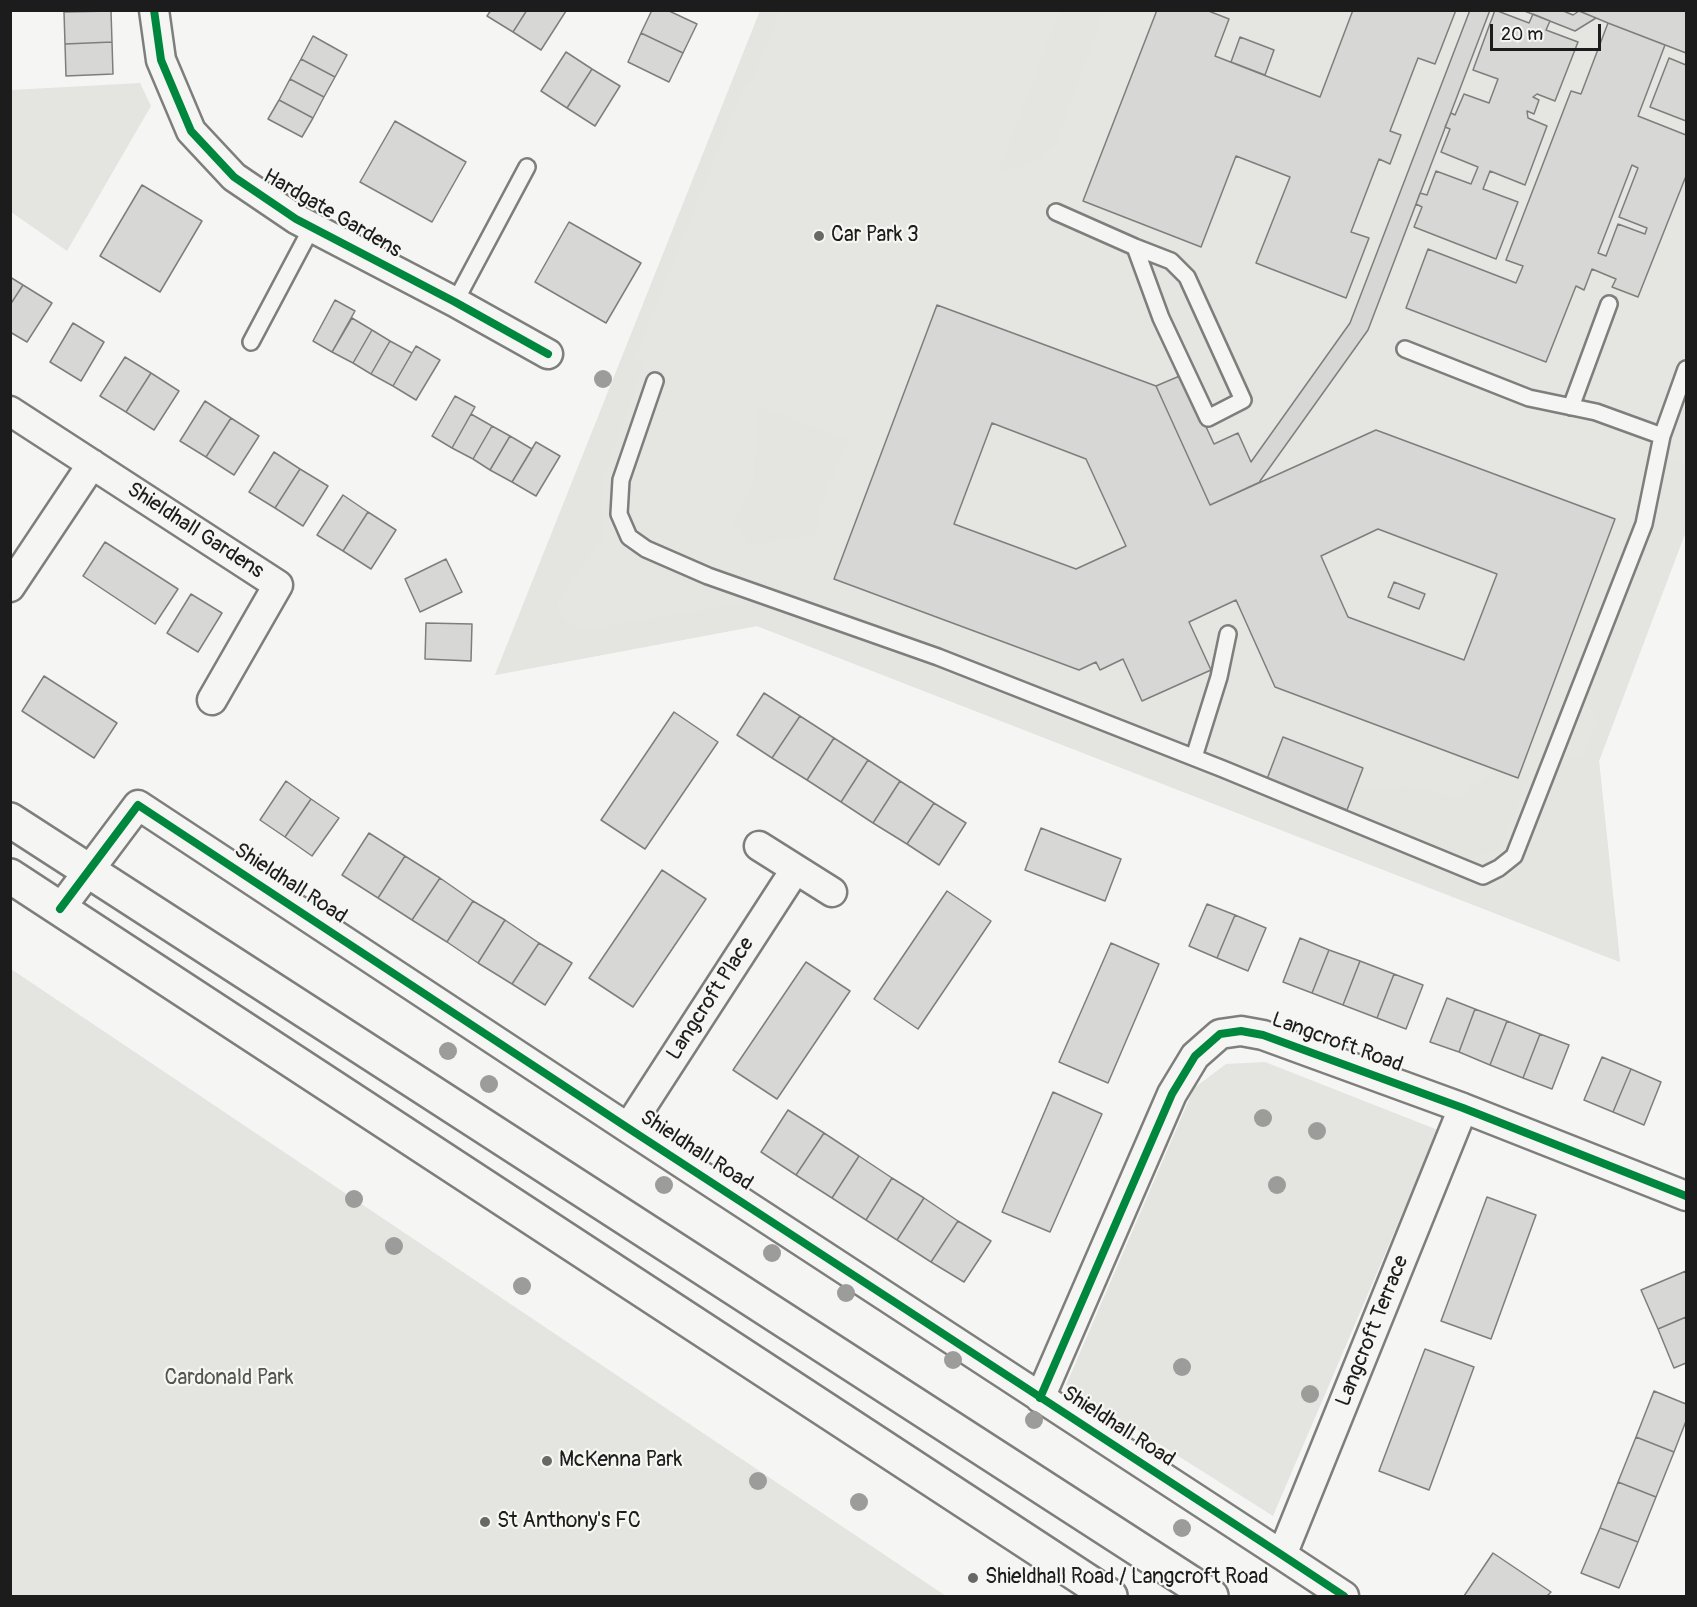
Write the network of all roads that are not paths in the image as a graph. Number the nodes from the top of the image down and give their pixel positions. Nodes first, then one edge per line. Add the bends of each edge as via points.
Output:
1 (154, 10) edge
2 (527, 167) dead end
3 (1056, 212) dead end
4 (312, 227) junction
5 (1135, 247) junction
6 (455, 302) junction
7 (1609, 304) dead end
8 (251, 342) dead end
9 (1405, 349) dead end
10 (548, 354) dead end
11 (1686, 369) edge
12 (655, 381) dead end
13 (1572, 407) junction
14 (10, 411) edge
15 (1662, 436) junction
16 (92, 464) junction
17 (10, 587) edge
18 (1228, 634) dead end
19 (212, 700) dead end
20 (1194, 757) junction
21 (10, 820) edge
22 (759, 846) dead end
23 (88, 870) junction
24 (795, 870) junction
25 (10, 876) edge
26 (832, 892) dead end
27 (60, 909) junction
28 (1463, 1108) junction
29 (628, 1128) junction
30 (1686, 1196) edge
31 (1040, 1398) junction
32 (1282, 1555) junction
33 (1110, 1596) edge
34 (1211, 1596) edge
35 (1344, 1596) edge

1 - 4 street, Hardgate Gardens via 161,60 191,131 234,177
2 - 6 lane
3 - 5 lane
4 - 6 street, Hardgate Gardens
4 - 8 lane
5 - 5 lane via 1171,261 1187,277 1243,400 1208,418 1161,318
6 - 10 street, Hardgate Gardens
7 - 13 lane
9 - 13 lane via 1529,398
11 - 15 lane
12 - 20 lane via 621,480 619,514 629,537 646,549 708,576 938,657
13 - 15 lane
14 - 16 street, Shieldhall Gardens
15 - 20 lane via 1644,524 1514,856 1499,868 1483,876
16 - 17 street
16 - 19 street, Shieldhall Gardens via 279,585
18 - 20 lane
21 - 23 main road
22 - 24 street
23 - 27 street, Shieldhall Road
23 - 29 street, Shieldhall Road via 138,805
23 - 34 main road
24 - 26 street
24 - 29 street, Langcroft Place
25 - 27 main road
27 - 33 main road
28 - 30 street, Langcroft Road
28 - 31 street, Langcroft Road via 1263,1035 1241,1031 1220,1034 1195,1056 1172,1094
28 - 32 street, Langcroft Terrace
29 - 31 street, Shieldhall Road
31 - 32 street, Shieldhall Road
32 - 35 street, Shieldhall Road

